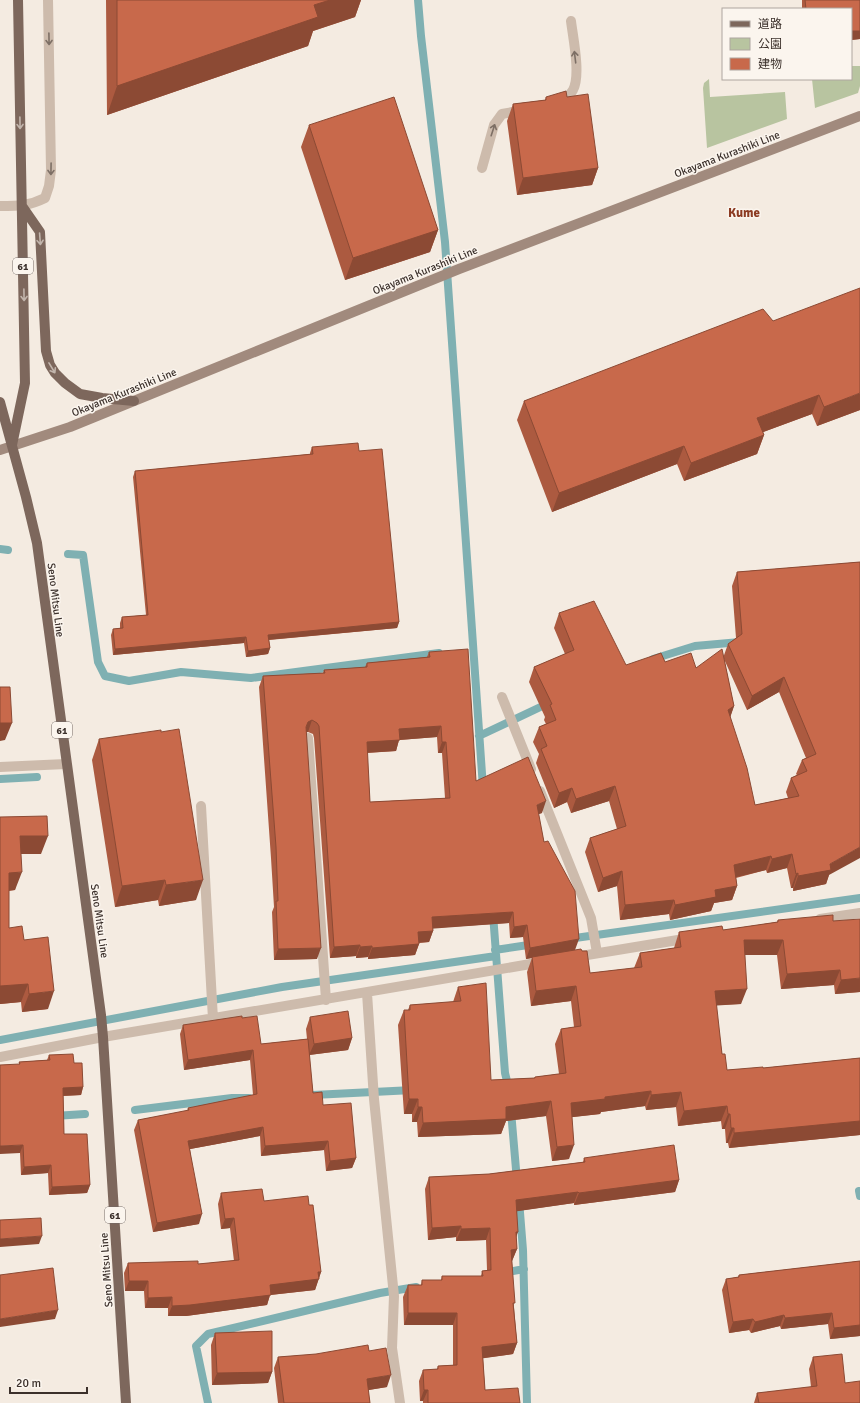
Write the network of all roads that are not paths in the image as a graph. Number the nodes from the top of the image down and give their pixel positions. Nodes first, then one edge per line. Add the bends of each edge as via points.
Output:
1 (18, 0) edge
2 (48, 0) edge
3 (571, 21) dead end
4 (550, 105) edge
5 (535, 108) edge
6 (860, 116) edge
7 (482, 168) dead end
8 (0, 206) edge
9 (22, 206) junction
10 (134, 401) junction
11 (0, 402) edge
12 (12, 446) junction
13 (0, 450) edge
14 (502, 697) dead end
15 (308, 738) edge
16 (66, 764) junction
17 (0, 767) edge
18 (202, 806) dead end
19 (860, 913) edge
20 (813, 920) edge
21 (697, 937) edge
22 (597, 949) junction
23 (567, 958) edge
24 (552, 961) edge
25 (367, 993) junction
26 (326, 1000) junction
27 (213, 1019) junction
28 (103, 1038) junction
29 (0, 1057) edge
30 (126, 1403) edge
31 (400, 1403) edge

1 -> 9 main road, Seno Mitsu Line / 61
2 -> 9 street via 51,170 49,186 45,198 34,204
4 -> 3 street via 564,100 574,90 577,73
7 -> 5 street via 494,125 502,114
6 - 10 main road, Okayama Kurashiki Line via 458,269
8 - 9 street
9 -> 10 main road via 40,232 46,351 50,365 65,384 80,394
9 -> 12 main road, Seno Mitsu Line / 61 via 25,383
10 - 12 main road, Okayama Kurashiki Line via 70,427
11 - 12 main road, Seno Mitsu Line / 61
12 - 13 main road, Okayama Kurashiki Line
12 - 16 main road, Seno Mitsu Line / 61 via 37,544
14 - 22 street via 591,918
15 - 26 street
16 - 17 street
16 - 28 main road, Seno Mitsu Line / 61
18 - 27 street
19 - 20 street
21 - 22 street
22 - 23 street
24 - 25 street
25 - 26 street
25 - 31 street via 374,1099 394,1296 392,1348
26 - 27 street
27 - 28 street
28 - 29 street
28 - 30 main road, Seno Mitsu Line / 61

